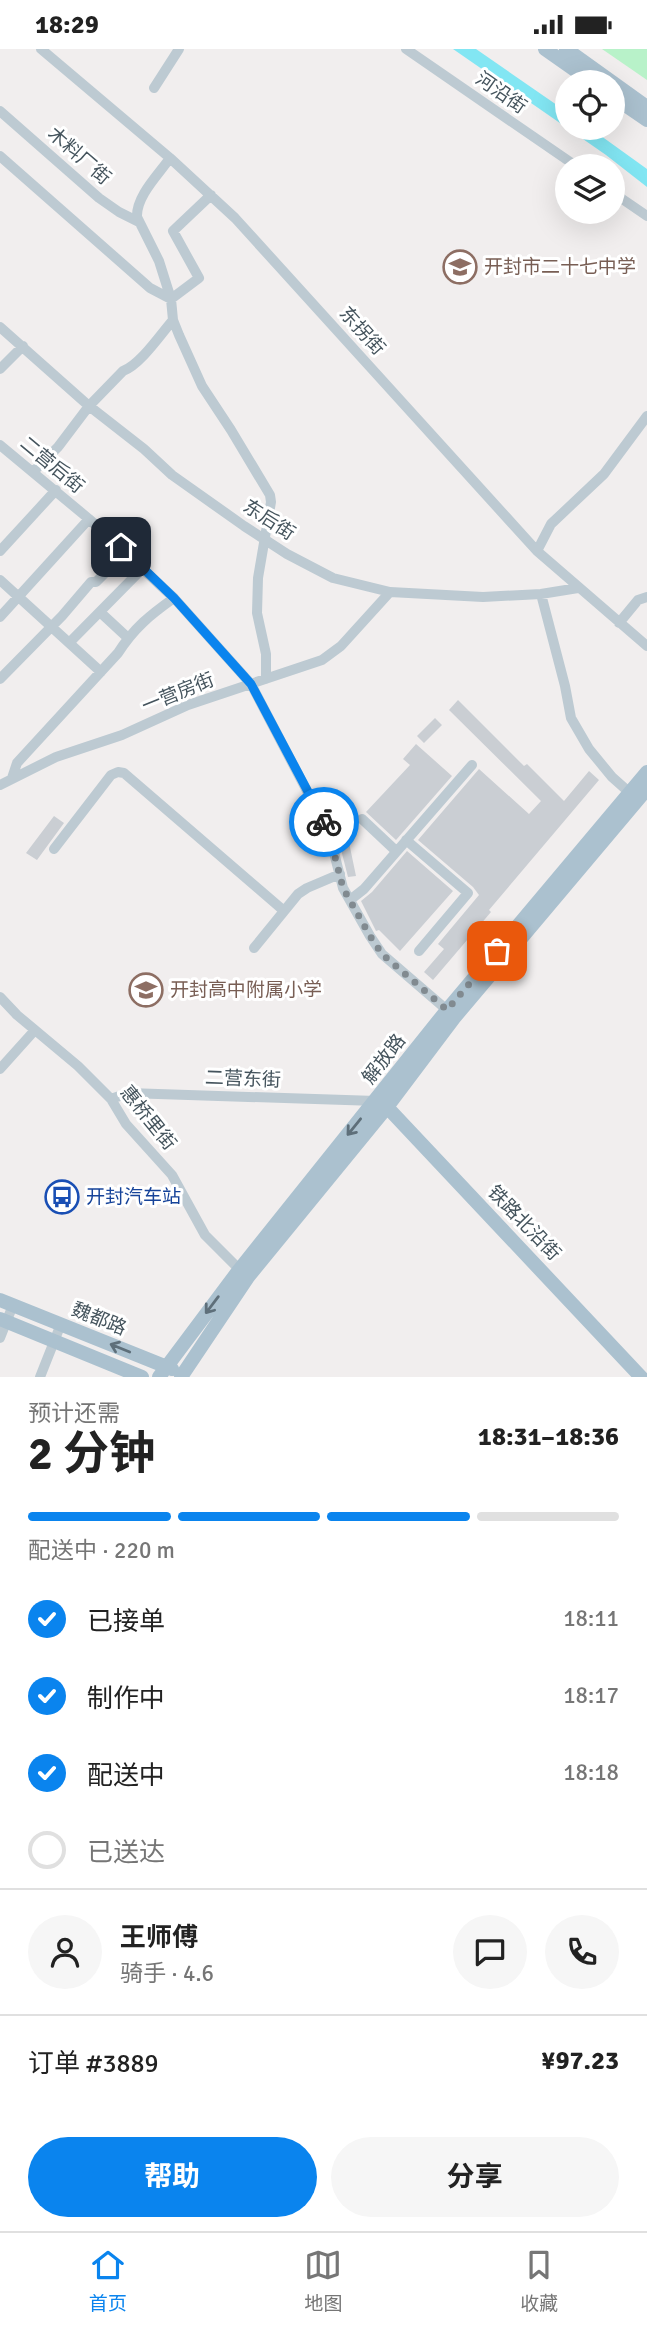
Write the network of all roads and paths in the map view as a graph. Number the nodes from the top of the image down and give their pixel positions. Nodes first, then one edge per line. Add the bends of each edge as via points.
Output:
1 (41, 49) edge
2 (179, 49) edge
3 (406, 49) edge
4 (545, 49) edge
5 (566, 49) edge
6 (575, 70) edge
7 (154, 89) dead end
8 (625, 105) edge
9 (647, 107) edge
10 (0, 111) edge
11 (647, 120) edge
12 (559, 154) edge
13 (0, 156) edge
14 (170, 158) junction
15 (211, 195) junction
16 (625, 201) edge
17 (647, 216) edge
18 (139, 222) junction
19 (172, 299) junction
20 (173, 320) junction
21 (0, 327) edge
22 (23, 346) junction
23 (0, 369) edge
24 (89, 406) junction
25 (647, 417) edge
26 (0, 445) edge
27 (34, 471) junction
28 (56, 491) junction
29 (89, 519) junction
30 (265, 539) junction
31 (121, 547) junction
32 (0, 551) edge
33 (537, 551) junction
34 (143, 568) junction
35 (0, 580) edge
36 (578, 588) junction
37 (390, 592) junction
38 (541, 594) junction
39 (18, 596) junction
40 (647, 597) edge
41 (174, 598) junction
42 (101, 613) junction
43 (0, 617) edge
44 (619, 622) junction
45 (51, 625) junction
46 (128, 638) junction
47 (69, 643) junction
48 (647, 646) edge
49 (101, 672) junction
50 (0, 679) edge
51 (266, 679) junction
52 (251, 684) junction
53 (472, 765) dead end
54 (647, 772) edge
55 (12, 778) junction
56 (0, 785) edge
57 (647, 789) edge
58 (630, 793) junction
59 (362, 819) dead end
60 (406, 840) junction
61 (54, 849) dead end
62 (397, 851) junction
63 (340, 874) junction
64 (350, 900) junction
65 (283, 911) junction
66 (254, 948) dead end
67 (419, 951) dead end
68 (0, 997) edge
69 (447, 1010) junction
70 (35, 1030) junction
71 (0, 1069) edge
72 (111, 1099) junction
73 (381, 1104) junction
74 (244, 1274) junction
75 (6, 1302) edge
76 (3, 1321) edge
77 (61, 1324) junction
78 (0, 1338) edge
79 (54, 1341) junction
80 (163, 1372) edge
81 (182, 1375) edge
82 (40, 1377) edge
83 (142, 1377) edge
84 (641, 1377) edge

1 - 14 street, 东拐街
2 - 7 street
3 - 12 street, 河沿街
4 - 6 main road
5 - 9 main road
8 - 11 main road
10 - 18 street, 木料厂街 via 99,198
13 - 19 street via 150,288
14 - 15 street, 东拐街
14 - 18 street via 139,205
15 - 19 street via 173,231 199,278
15 - 33 street, 东拐街
16 - 17 street
18 - 19 street
19 - 20 street
20 - 24 street
20 - 30 street via 202,386 270,495
21 - 22 street, 东后街
22 - 23 street
22 - 24 street, 东后街
24 - 27 street
24 - 30 street, 东后街 via 172,475
25 - 33 street via 604,474 551,524
26 - 27 street, 二营后街
27 - 28 street, 二营后街
28 - 29 street, 二营后街
28 - 32 street
29 - 31 street, 二营后街
29 - 39 street
30 - 37 street, 东后街 via 333,578
30 - 51 street via 257,613
31 - 34 street, 二营后街
31 - 45 street via 107,564 110,569 91,582
33 - 36 street, 东拐街
34 - 41 street, 二营后街
34 - 42 street
35 - 39 street
36 - 38 street, 东后街
36 - 44 street, 东拐街
37 - 38 street, 东后街 via 483,597
37 - 51 street, 一营房街 via 329,656
38 - 58 street via 571,718 589,749
39 - 43 street
39 - 45 street
40 - 44 street via 638,600
41 - 46 street via 146,617
41 - 52 street, 二营后街
42 - 46 street
42 - 47 street
44 - 48 street, 东拐街
45 - 47 street
45 - 50 street
46 - 49 street
47 - 49 street
49 - 55 street via 17,763
51 - 52 street, 一营房街
52 - 55 street, 一营房街 via 188,705
52 - 63 street, 二营后街 via 329,833
53 - 60 street
54 - 58 main road, 解放路
55 - 56 street, 一营房街
57 - 73 main road, 解放路
58 - 69 main road, 解放路
59 - 62 street
60 - 62 street
60 - 67 street via 468,893
61 - 65 street via 111,775 124,773
62 - 64 street
63 - 64 street, 二营后街
63 - 65 street via 307,888
64 - 69 street, 二营后街 via 382,954
65 - 66 street
68 - 70 street, 惠桥里街
69 - 73 main road, 解放路
70 - 71 street
70 - 72 street, 惠桥里街
72 - 73 street, 二营东街 via 128,1093
72 - 74 street, 惠桥里街 via 126,1124 172,1174 205,1235
73 - 74 main road, 解放路
73 - 84 main road, 铁路北沿街
74 -> 80 main road, 解放路
74 - 81 main road, 解放路
75 - 76 street
75 - 77 main road, 魏都路
76 - 78 street
76 - 79 main road, 魏都路
77 - 79 street
80 -> 77 main road, 魏都路
79 - 82 street
79 - 83 main road, 魏都路
80 - 81 main road, 魏都路

